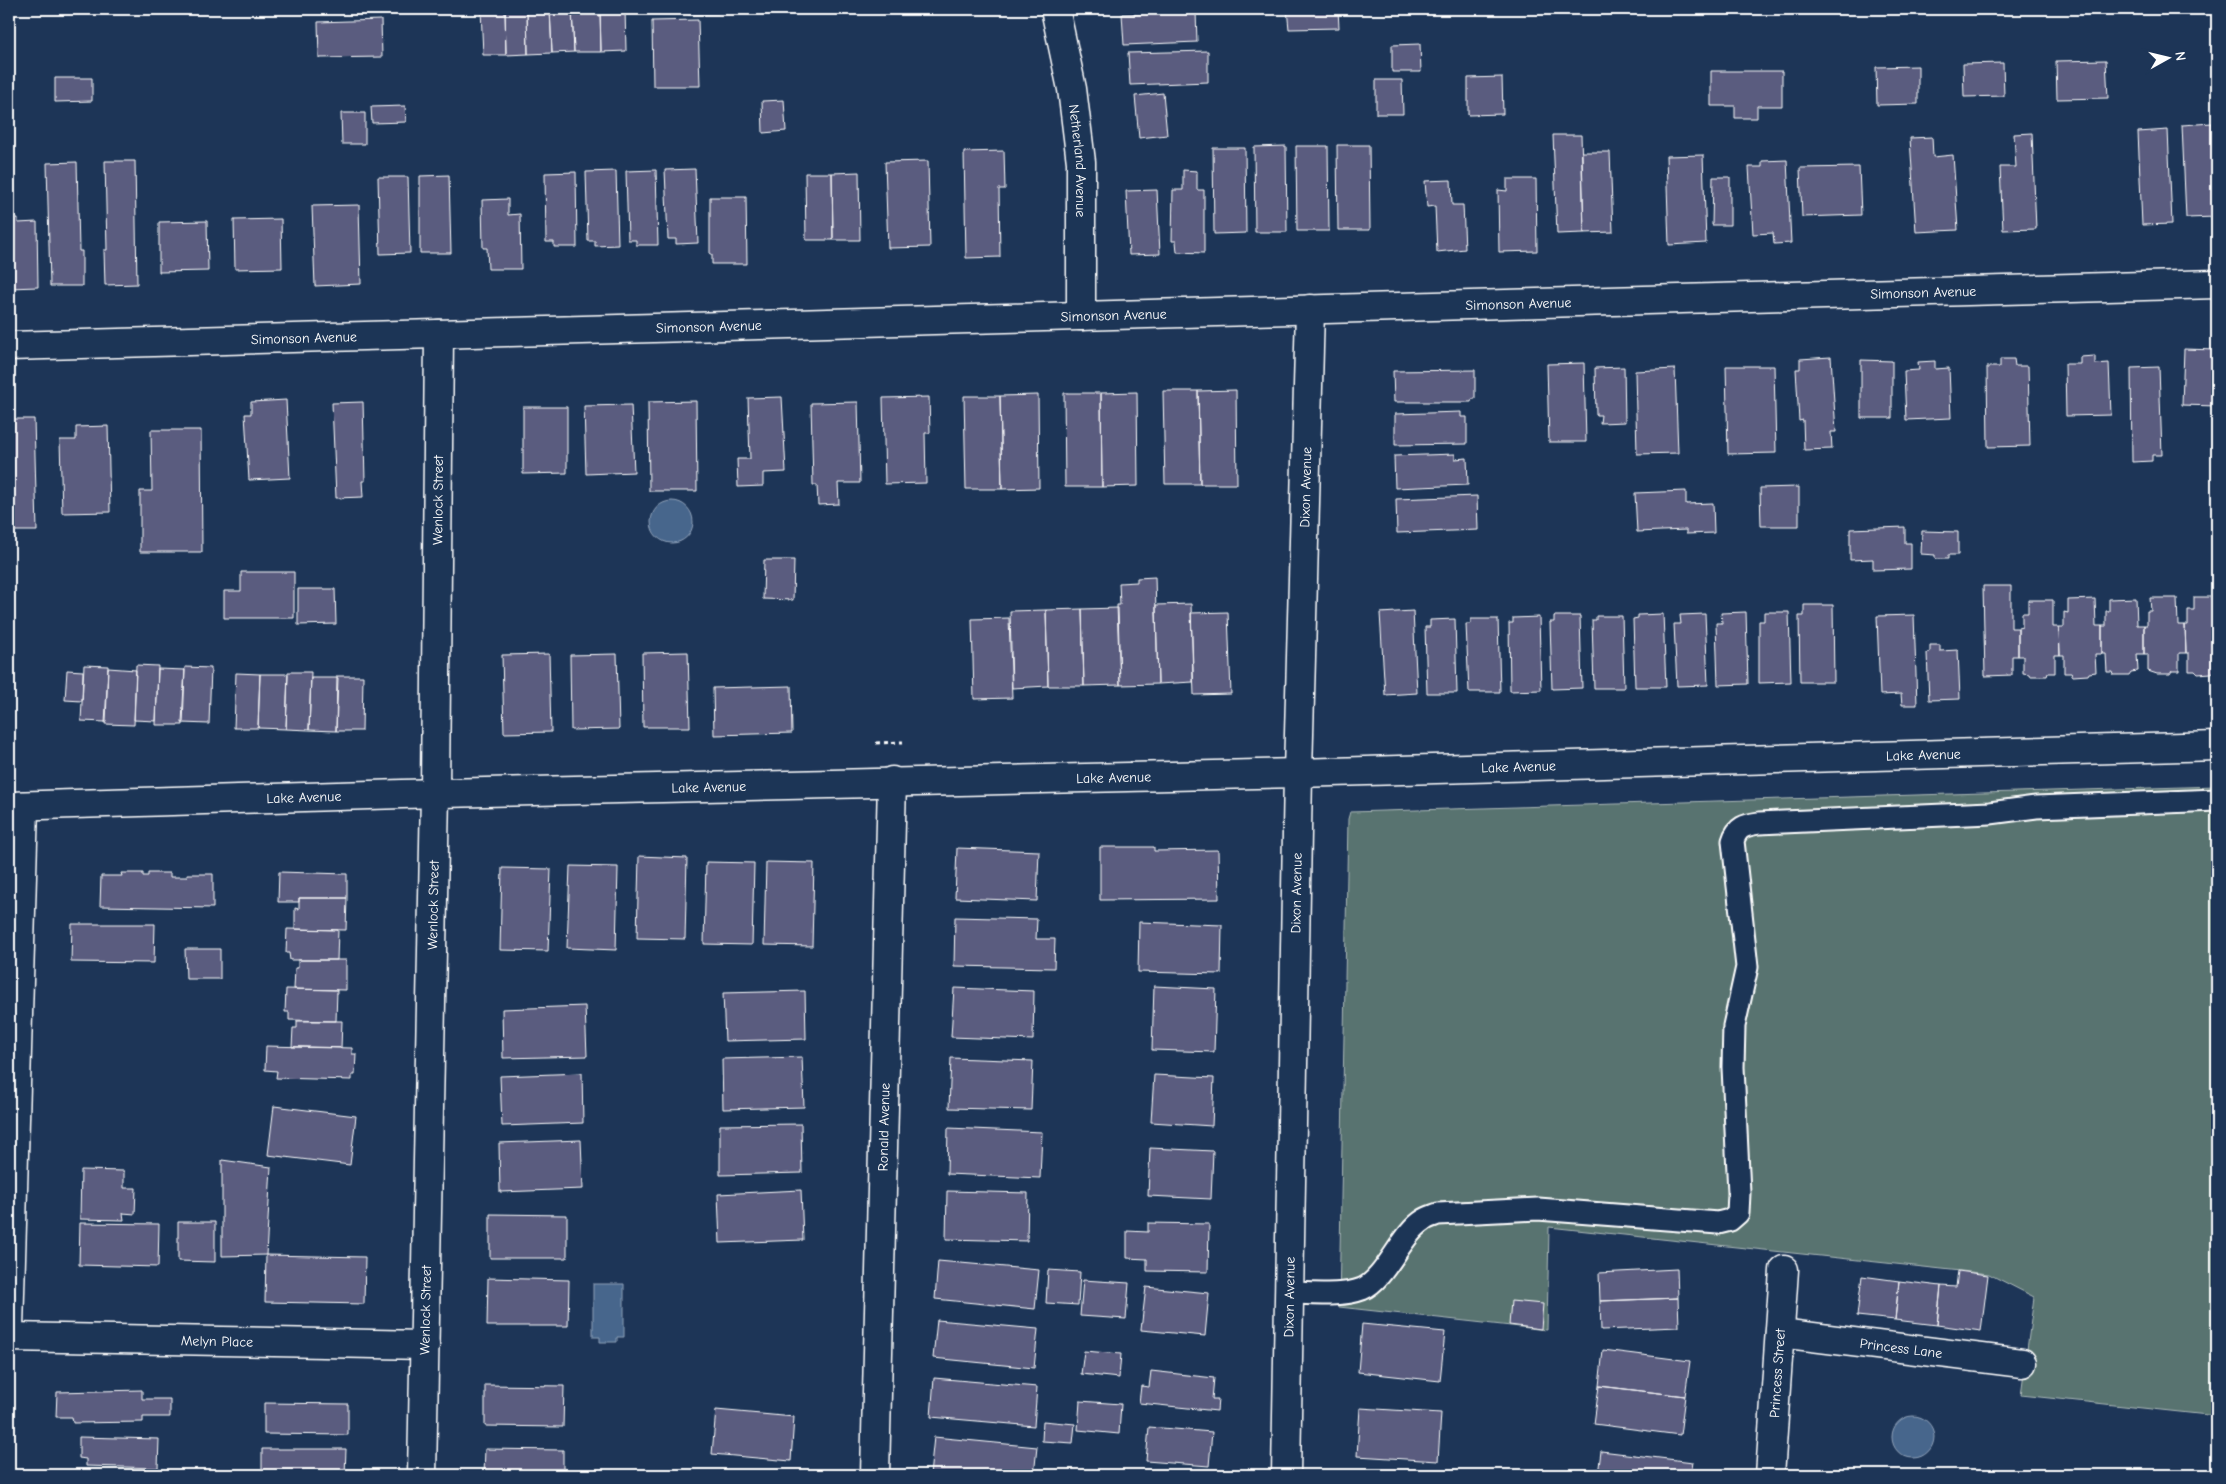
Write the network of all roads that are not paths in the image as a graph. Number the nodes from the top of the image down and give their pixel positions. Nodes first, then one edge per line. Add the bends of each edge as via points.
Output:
1 (1055, 9) edge
2 (2217, 284) edge
3 (1310, 309) junction
4 (1081, 316) junction
5 (439, 334) junction
6 (9, 346) edge
7 (2217, 746) edge
8 (1298, 773) junction
9 (892, 781) junction
10 (435, 793) junction
11 (2217, 800) edge
12 (17, 806) edge
13 (1784, 1270) dead end
14 (1289, 1293) junction
15 (9, 1328) edge
16 (1780, 1333) junction
17 (9, 1337) edge
18 (425, 1344) junction
19 (2022, 1363) dead end
20 (422, 1475) edge
21 (875, 1475) edge
22 (1286, 1475) edge
23 (1770, 1475) edge

1 - 4 street, Netherland Avenue via 1072,89 1081,162
2 - 3 street, Simonson Avenue
3 - 4 street, Simonson Avenue
3 - 8 street, Dixon Avenue
4 - 5 street, Simonson Avenue
5 - 6 street, Simonson Avenue
5 - 10 street, Wenlock Street
7 - 8 street, Lake Avenue
8 - 9 street, Lake Avenue
8 - 14 street, Dixon Avenue
9 - 10 street, Lake Avenue
9 - 21 street, Ronald Avenue
10 - 12 street, Lake Avenue
10 - 18 street, Wenlock Street
11 - 14 lane via 2036,807 1990,813 1743,826 1735,833 1733,841 1747,967 1734,1026 1732,1067 1738,1213 1730,1220 1718,1223 1538,1209 1438,1214 1423,1220 1365,1288 1339,1293
12 - 15 street
13 - 16 street, Princess Street
14 - 22 street, Dixon Avenue
16 - 19 street, Princess Lane
16 - 23 street, Princess Street
17 - 18 street, Melyn Place
18 - 20 street, Wenlock Street

